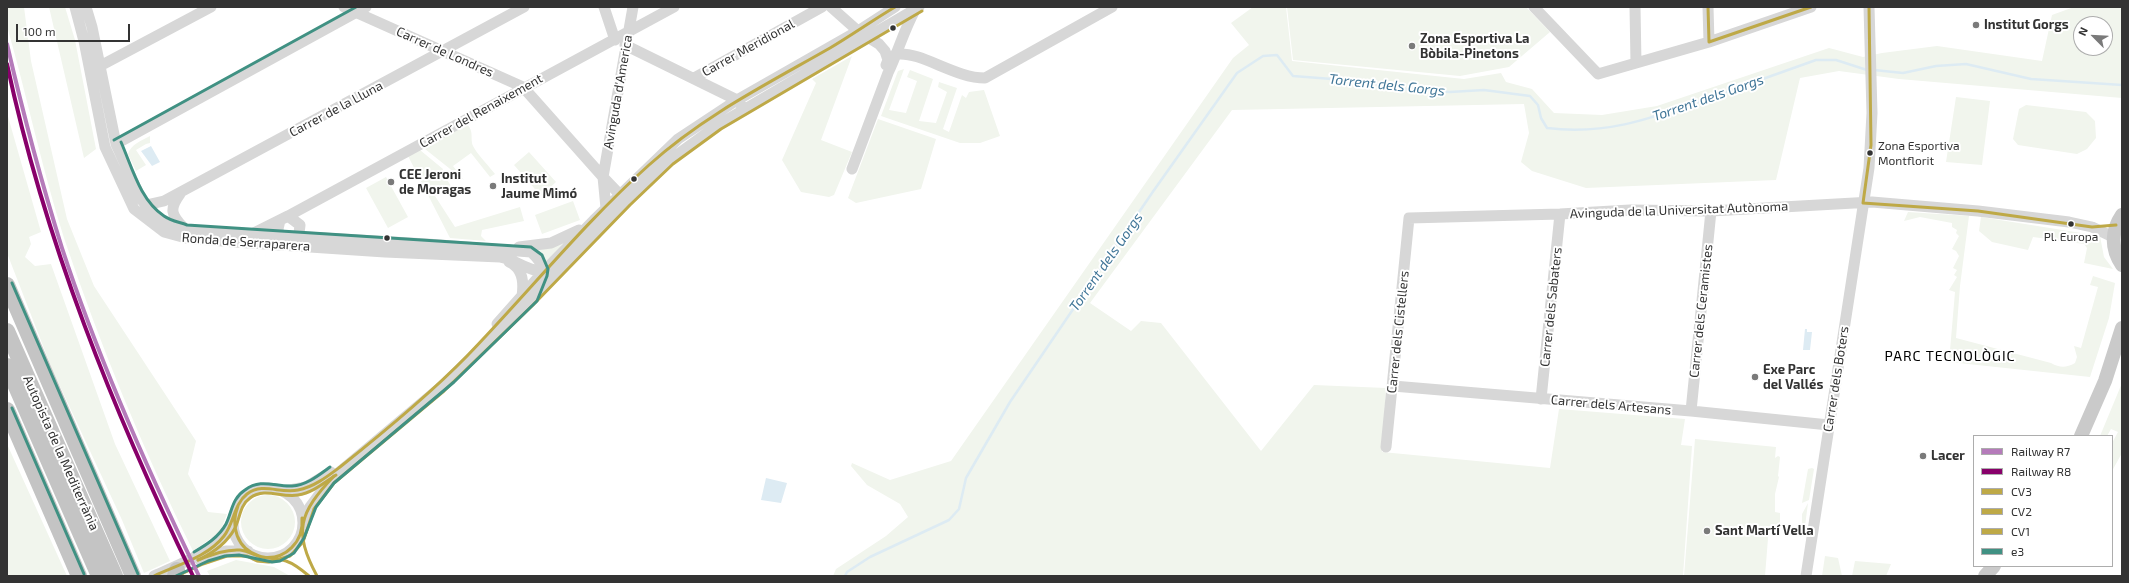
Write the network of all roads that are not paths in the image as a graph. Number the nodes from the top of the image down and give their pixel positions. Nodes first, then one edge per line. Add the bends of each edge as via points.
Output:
1 (75, 7) edge
2 (86, 7) edge
3 (211, 7) edge
4 (344, 7) edge
5 (524, 7) edge
6 (604, 7) edge
7 (633, 7) edge
8 (674, 7) edge
9 (822, 7) edge
10 (831, 7) edge
11 (894, 7) edge
12 (1112, 7) edge
13 (1534, 7) edge
14 (1635, 7) edge
15 (1708, 7) edge
16 (1811, 7) edge
17 (1869, 7) edge
18 (917, 8) edge
19 (361, 10) edge
20 (858, 31) junction
21 (628, 32) junction
22 (867, 38) junction
23 (900, 39) junction
24 (84, 41) junction
25 (620, 42) junction
26 (1709, 42) junction
27 (879, 44) junction
28 (442, 52) junction
29 (901, 56) junction
30 (1636, 63) junction
31 (96, 68) junction
32 (694, 78) junction
33 (523, 87) junction
34 (879, 96) junction
35 (741, 105) junction
36 (96, 108) junction
37 (98, 124) junction
38 (116, 144) junction
39 (852, 168) dead end
40 (603, 177) junction
41 (181, 192) junction
42 (126, 194) junction
43 (623, 198) junction
44 (1864, 203) junction
45 (146, 205) junction
46 (606, 208) junction
47 (1710, 211) junction
48 (1560, 214) junction
49 (284, 218) junction
50 (1409, 218) joint
51 (594, 220) junction
52 (2117, 226) edge
53 (186, 230) junction
54 (250, 238) junction
55 (279, 238) junction
56 (299, 239) junction
57 (588, 241) junction
58 (427, 244) junction
59 (332, 248) junction
60 (2122, 265) edge
61 (544, 271) junction
62 (7, 285) edge
63 (527, 297) junction
64 (2122, 328) edge
65 (7, 331) edge
66 (7, 366) edge
67 (1393, 386) junction
68 (1541, 399) junction
69 (7, 410) edge
70 (1691, 411) junction
71 (1829, 425) junction
72 (2081, 435) edge
73 (1386, 447) dead end
74 (284, 491) junction
75 (233, 520) junction
76 (303, 525) junction
77 (248, 551) junction
78 (200, 557) junction
79 (1993, 567) edge
80 (172, 574) edge
81 (79, 576) edge
82 (99, 576) edge
83 (115, 576) edge
84 (133, 576) edge
85 (154, 576) edge
86 (1806, 576) edge
87 (1985, 576) edge

1 - 24 street, Ronda de Serraparera
2 - 31 street, Ronda de Serraparera
3 - 31 street
4 - 19 street, Carrer de Londres
5 - 28 street, Carrer de la Lluna
6 - 25 street
7 - 21 street, Avinguda d'America
8 - 21 street, Carrer del Renaixement
9 - 32 street, Carrer Meridional
10 - 20 street
11 - 20 street
12 - 29 street via 985,78 964,75
13 - 30 street via 1596,73
14 - 30 street
15 - 26 street
16 - 26 street
17 - 44 street, Carrer dels Boters via 1871,145
18 - 22 street
18 - 23 street
19 - 28 street, Carrer de Londres
19 - 38 street
20 - 22 street
20 - 35 street
21 - 25 street, Carrer del Renaixement
22 - 27 street
22 - 35 street
23 - 27 street via 891,46
23 - 29 street
24 - 31 street via 91,48
24 - 36 street, Ronda de Serraparera
25 - 32 street
25 - 33 street, Carrer del Renaixement
25 - 40 street, Avinguda d'America
26 - 30 street
27 - 29 street via 886,51
28 - 33 street, Carrer de Londres
28 - 41 street, Carrer de la Lluna
29 - 34 street
29 - 34 street via 888,73
31 - 36 street via 101,98
31 - 38 street, Ronda de Serraparera
32 - 35 street
33 - 40 street, Carrer de Londres
33 - 49 street, Carrer del Renaixement
34 - 39 street
35 - 43 street
36 - 37 street, Ronda de Serraparera
37 - 38 street via 107,140
37 - 42 street, Ronda de Serraparera via 104,146
38 - 42 street, Ronda de Serraparera via 114,154 127,186
38 - 45 street, Ronda de Serraparera
40 - 43 street, Carrer de Londres
40 - 46 street
41 - 45 street, Carrer de la Lluna via 164,201
41 - 53 street, Ronda de Serraparera via 174,202 173,213 176,221
42 - 54 street, Ronda de Serraparera via 134,209 164,232 186,238
43 - 46 street
43 - 57 street
44 - 47 street, Avinguda de la Universitat Autònoma
44 - 52 street, Avinguda de la Universitat Autònoma via 1978,211 2092,227
44 - 71 street, Carrer dels Boters
45 - 53 street, Ronda de Serraparera via 164,222
46 - 51 street
47 - 48 street, Avinguda de la Universitat Autònoma via 1630,210
47 - 70 street, Carrer dels Ceramistes
48 - 50 street, Avinguda de la Universitat Autònoma
48 - 68 street, Carrer dels Sabaters
49 - 54 street, Carrer del Renaixement
49 - 55 street, Ronda de Serraparera
49 - 56 street, Ronda de Serraparera via 300,225
50 - 67 street, Carrer dels Cistellers
51 - 58 street, Ronda de Serraparera via 551,243 520,246 433,242
51 - 61 street
52 - 60 main road via 2115,252
53 - 54 street, Ronda de Serraparera
54 - 55 street, Ronda de Serraparera
54 - 59 street, Ronda de Serraparera
55 - 56 street, Ronda de Serraparera
56 - 58 street, Ronda de Serraparera
56 - 59 street
57 - 61 street via 581,243 554,267
57 - 63 street
58 - 61 street, Ronda de Serraparera via 530,252 538,258
59 - 61 street, Ronda de Serraparera via 500,257
59 - 63 street, Ronda de Serraparera via 342,252 505,261 518,268
61 - 63 street via 543,278
62 - 84 highway
63 - 74 street via 466,357 387,428 318,481 300,490
63 - 76 street via 441,387 330,480 310,507
64 - 72 main road via 2105,381
65 - 83 highway, Autopista de la Mediterrània
66 - 82 highway, Autopista de la Mediterrània
67 - 68 street, Carrer dels Artesans
67 - 73 street, Carrer dels Cistellers
68 - 70 street, Carrer dels Artesans
69 - 81 highway
70 - 71 street, Carrer dels Artesans
71 - 86 street, Carrer dels Boters
74 - 75 street via 264,487 250,493 239,503
74 - 76 street via 297,505
75 - 77 street via 237,539
75 - 78 street via 222,539
76 - 77 street via 299,540 282,555 263,557
77 - 78 street via 226,551
78 - 80 street
78 - 85 street
79 - 87 main road

